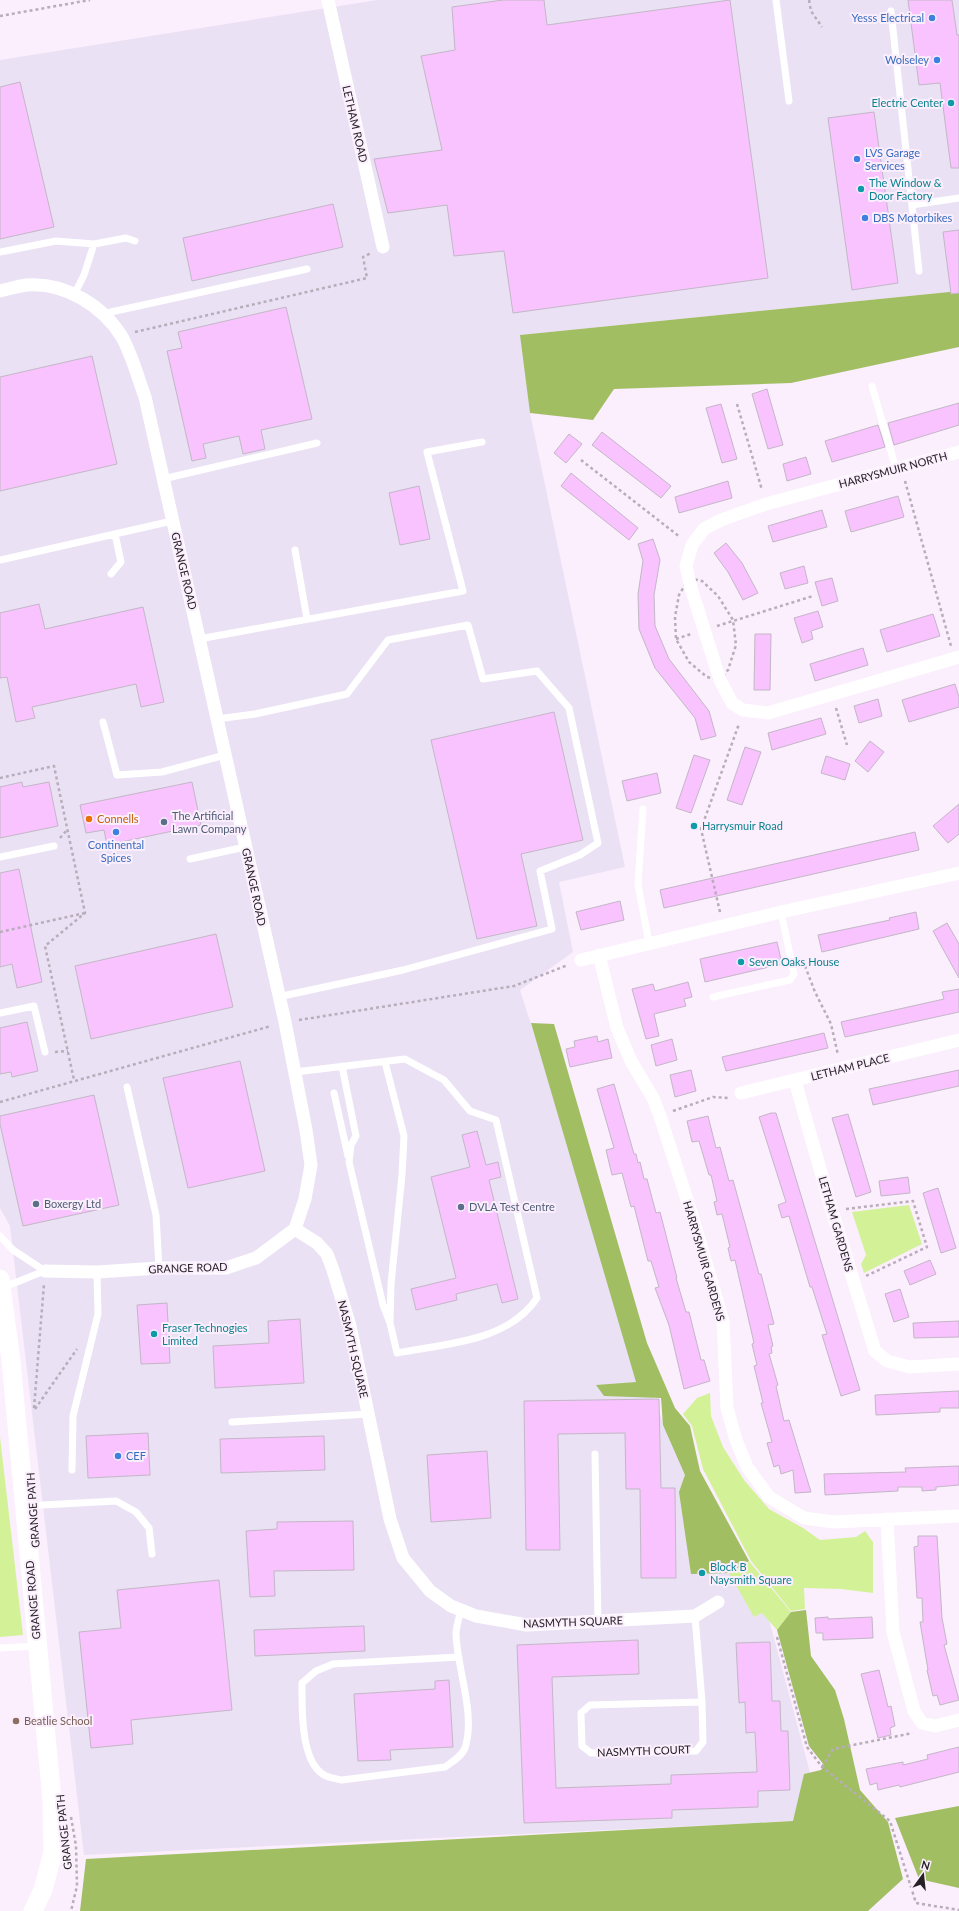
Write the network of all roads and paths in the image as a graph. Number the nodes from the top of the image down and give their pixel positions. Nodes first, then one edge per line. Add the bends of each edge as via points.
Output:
1 (90, 0) edge
2 (328, 0) edge
3 (776, 0) edge
4 (809, 0) edge
5 (891, 11) dead end
6 (0, 16) edge
7 (822, 27) dead end
8 (789, 101) dead end
9 (959, 198) edge
10 (912, 205) junction
11 (135, 241) dead end
12 (94, 244) junction
13 (383, 247) joint
14 (0, 252) edge
15 (307, 269) dead end
16 (919, 271) dead end
17 (0, 291) edge
18 (75, 293) junction
19 (102, 314) junction
20 (122, 338) junction
21 (872, 386) dead end
22 (737, 404) dead end
23 (482, 442) dead end
24 (317, 443) dead end
25 (959, 452) edge
26 (581, 460) dead end
27 (898, 468) junction
28 (163, 479) junction
29 (766, 504) junction
30 (172, 521) junction
31 (115, 534) junction
32 (692, 545) junction
33 (295, 550) dead end
34 (0, 560) edge
35 (111, 574) dead end
36 (689, 578) junction
37 (812, 596) dead end
38 (307, 619) junction
39 (734, 620) junction
40 (704, 630) junction
41 (199, 639) junction
42 (957, 658) edge
43 (720, 680) junction
44 (832, 694) junction
45 (744, 710) junction
46 (217, 720) junction
47 (103, 722) dead end
48 (847, 745) dead end
49 (225, 755) junction
50 (0, 778) edge
51 (644, 809) dead end
52 (54, 846) dead end
53 (245, 847) junction
54 (0, 858) edge
55 (190, 859) dead end
56 (959, 873) edge
57 (781, 912) junction
58 (85, 913) junction
59 (724, 926) junction
60 (0, 932) edge
61 (649, 944) junction
62 (599, 955) junction
63 (581, 960) dead end
64 (804, 963) dead end
65 (278, 997) junction
66 (713, 997) dead end
67 (0, 1013) edge
68 (959, 1040) edge
69 (45, 1052) dead end
70 (385, 1062) junction
71 (342, 1066) junction
72 (841, 1069) junction
73 (295, 1072) junction
74 (74, 1080) dead end
75 (795, 1081) junction
76 (127, 1086) dead end
77 (334, 1093) dead end
78 (741, 1093) joint
79 (660, 1116) junction
80 (349, 1162) junction
81 (832, 1211) junction
82 (294, 1229) junction
83 (0, 1236) edge
84 (159, 1268) junction
85 (45, 1271) junction
86 (97, 1272) junction
87 (853, 1282) junction
88 (1, 1283) edge
89 (390, 1323) junction
90 (91, 1340) junction
91 (959, 1364) edge
92 (31, 1404) dead end
93 (34, 1411) junction
94 (369, 1414) junction
95 (232, 1422) dead end
96 (595, 1454) dead end
97 (72, 1470) dead end
98 (25, 1506) junction
99 (959, 1516) edge
100 (887, 1520) junction
101 (152, 1554) dead end
102 (718, 1602) dead end
103 (461, 1610) junction
104 (695, 1616) junction
105 (598, 1622) junction
106 (776, 1637) dead end
107 (37, 1646) junction
108 (0, 1648) edge
109 (459, 1656) junction
110 (702, 1702) junction
111 (959, 1720) edge
112 (922, 1723) junction
113 (822, 1767) junction
114 (71, 1816) dead end
115 (959, 1910) edge
116 (33, 1911) edge
117 (72, 1911) edge

1 - 6 path
2 - 13 street, LETHAM ROAD
3 - 8 lane
4 - 7 path via 811,11
5 - 10 lane
9 - 10 lane
10 - 16 lane
11 - 12 lane via 126,238
12 - 14 lane via 56,241
12 - 18 lane
13 - 20 path via 362,256 367,278 136,331
15 - 19 lane
17 - 18 street, GRANGE ROAD via 28,285
18 - 19 street, GRANGE ROAD
19 - 20 street, GRANGE ROAD via 111,321
20 - 28 street, GRANGE ROAD via 145,397
21 - 27 lane
22 - 29 path
23 - 38 lane via 427,452 463,591
24 - 28 lane
25 - 27 street, HARRYSMUIR NORTH
26 - 32 path
27 - 29 street, HARRYSMUIR NORTH
27 - 42 path
28 - 30 street, GRANGE ROAD
29 - 32 street, HARRYSMUIR NORTH via 704,529
30 - 31 lane
30 - 41 street, GRANGE ROAD
31 - 34 lane
31 - 35 lane via 121,562
32 - 36 street via 686,566
33 - 38 lane
36 - 39 path via 702,582 718,596
36 - 40 street
36 - 43 path via 679,595 675,617 676,639 689,662 707,677
37 - 39 path
38 - 41 lane
39 - 40 path
39 - 43 path via 736,645 728,670
40 - 43 street
41 - 46 street, GRANGE ROAD
42 - 44 street
43 - 45 street via 732,702
44 - 45 street via 768,713
44 - 48 path
45 - 59 path via 701,829
46 - 49 street, GRANGE ROAD
46 - 65 lane via 347,694 388,640 468,625 484,679 538,670 569,708 598,843 580,855 540,871 552,929 403,970
47 - 49 lane via 117,775 162,772
49 - 53 street, GRANGE ROAD
50 - 58 path via 54,766
51 - 61 lane via 638,885
52 - 54 lane
53 - 55 lane
53 - 65 street, GRANGE ROAD
56 - 57 street
57 - 59 street
57 - 66 lane via 794,974 790,980
58 - 60 path
58 - 74 path via 45,946
59 - 61 street
61 - 62 street
62 - 63 street
62 - 79 street, HARRYSMUIR GARDENS via 617,1028 631,1062 653,1098
64 - 72 path via 815,992 832,1024
65 - 73 street, GRANGE ROAD
67 - 69 lane via 34,1006
68 - 72 street, LETHAM PLACE
70 - 71 lane
70 - 89 lane via 404,1136
70 - 89 lane via 405,1059 444,1080 470,1111 496,1120 537,1298 517,1320 479,1337 397,1353
71 - 73 lane
71 - 80 lane via 356,1136 351,1145
72 - 75 street, LETHAM PLACE
73 - 82 street, GRANGE ROAD via 311,1165 305,1199
75 - 78 street, LETHAM PLACE
75 - 81 street, LETHAM GARDENS
76 - 84 lane via 156,1215
77 - 80 lane
78 - 79 path via 732,1099 713,1097
79 - 100 street, HARRYSMUIR GARDENS via 723,1321 727,1408 747,1467 769,1497 804,1518 834,1522
80 - 89 lane via 382,1305
81 - 87 street, LETHAM GARDENS
81 - 87 path via 913,1201 927,1247
82 - 84 street, GRANGE ROAD via 256,1258 226,1268
82 - 94 street, NASMYTH SQUARE via 317,1243 327,1254 350,1326
83 - 85 lane via 13,1250
84 - 86 street, GRANGE ROAD
85 - 86 street, GRANGE ROAD
85 - 88 lane, GRANGE ROAD via 20,1283
85 - 93 path
86 - 90 lane via 98,1314
87 - 91 street, LETHAM GARDENS via 874,1351 887,1361 910,1367
88 - 98 street, GRANGE ROAD
90 - 93 path via 82,1342
90 - 97 lane via 73,1416
92 - 93 path
94 - 95 lane, NASMYTH SQUARE
94 - 103 street, NASMYTH SQUARE via 390,1519 403,1558 430,1591
96 - 105 lane
98 - 101 lane via 116,1501 136,1512 149,1528
98 - 107 street, GRANGE ROAD
99 - 100 street, HARRYSMUIR GARDENS
100 - 112 street via 893,1632 914,1711
102 - 104 street, NASMYTH SQUARE
103 - 105 street, NASMYTH SQUARE via 476,1616 527,1625
103 - 109 lane via 456,1634
104 - 105 street, NASMYTH SQUARE
104 - 110 lane, NASMYTH COURT
106 - 113 path via 807,1747
107 - 108 lane
107 - 116 street, GRANGE ROAD via 52,1800 53,1852 43,1890
109 - 109 lane via 468,1719 465,1748 445,1767 342,1780 325,1776 313,1764 306,1744 302,1683 316,1671 333,1664
110 - 110 lane, NASMYTH COURT via 703,1742 696,1751 591,1753 582,1746 581,1713 590,1705
111 - 112 street via 935,1726
112 - 113 path via 908,1734 834,1749
113 - 115 path via 890,1821 916,1903
114 - 117 path, GRANGE PATH via 76,1846 77,1886

